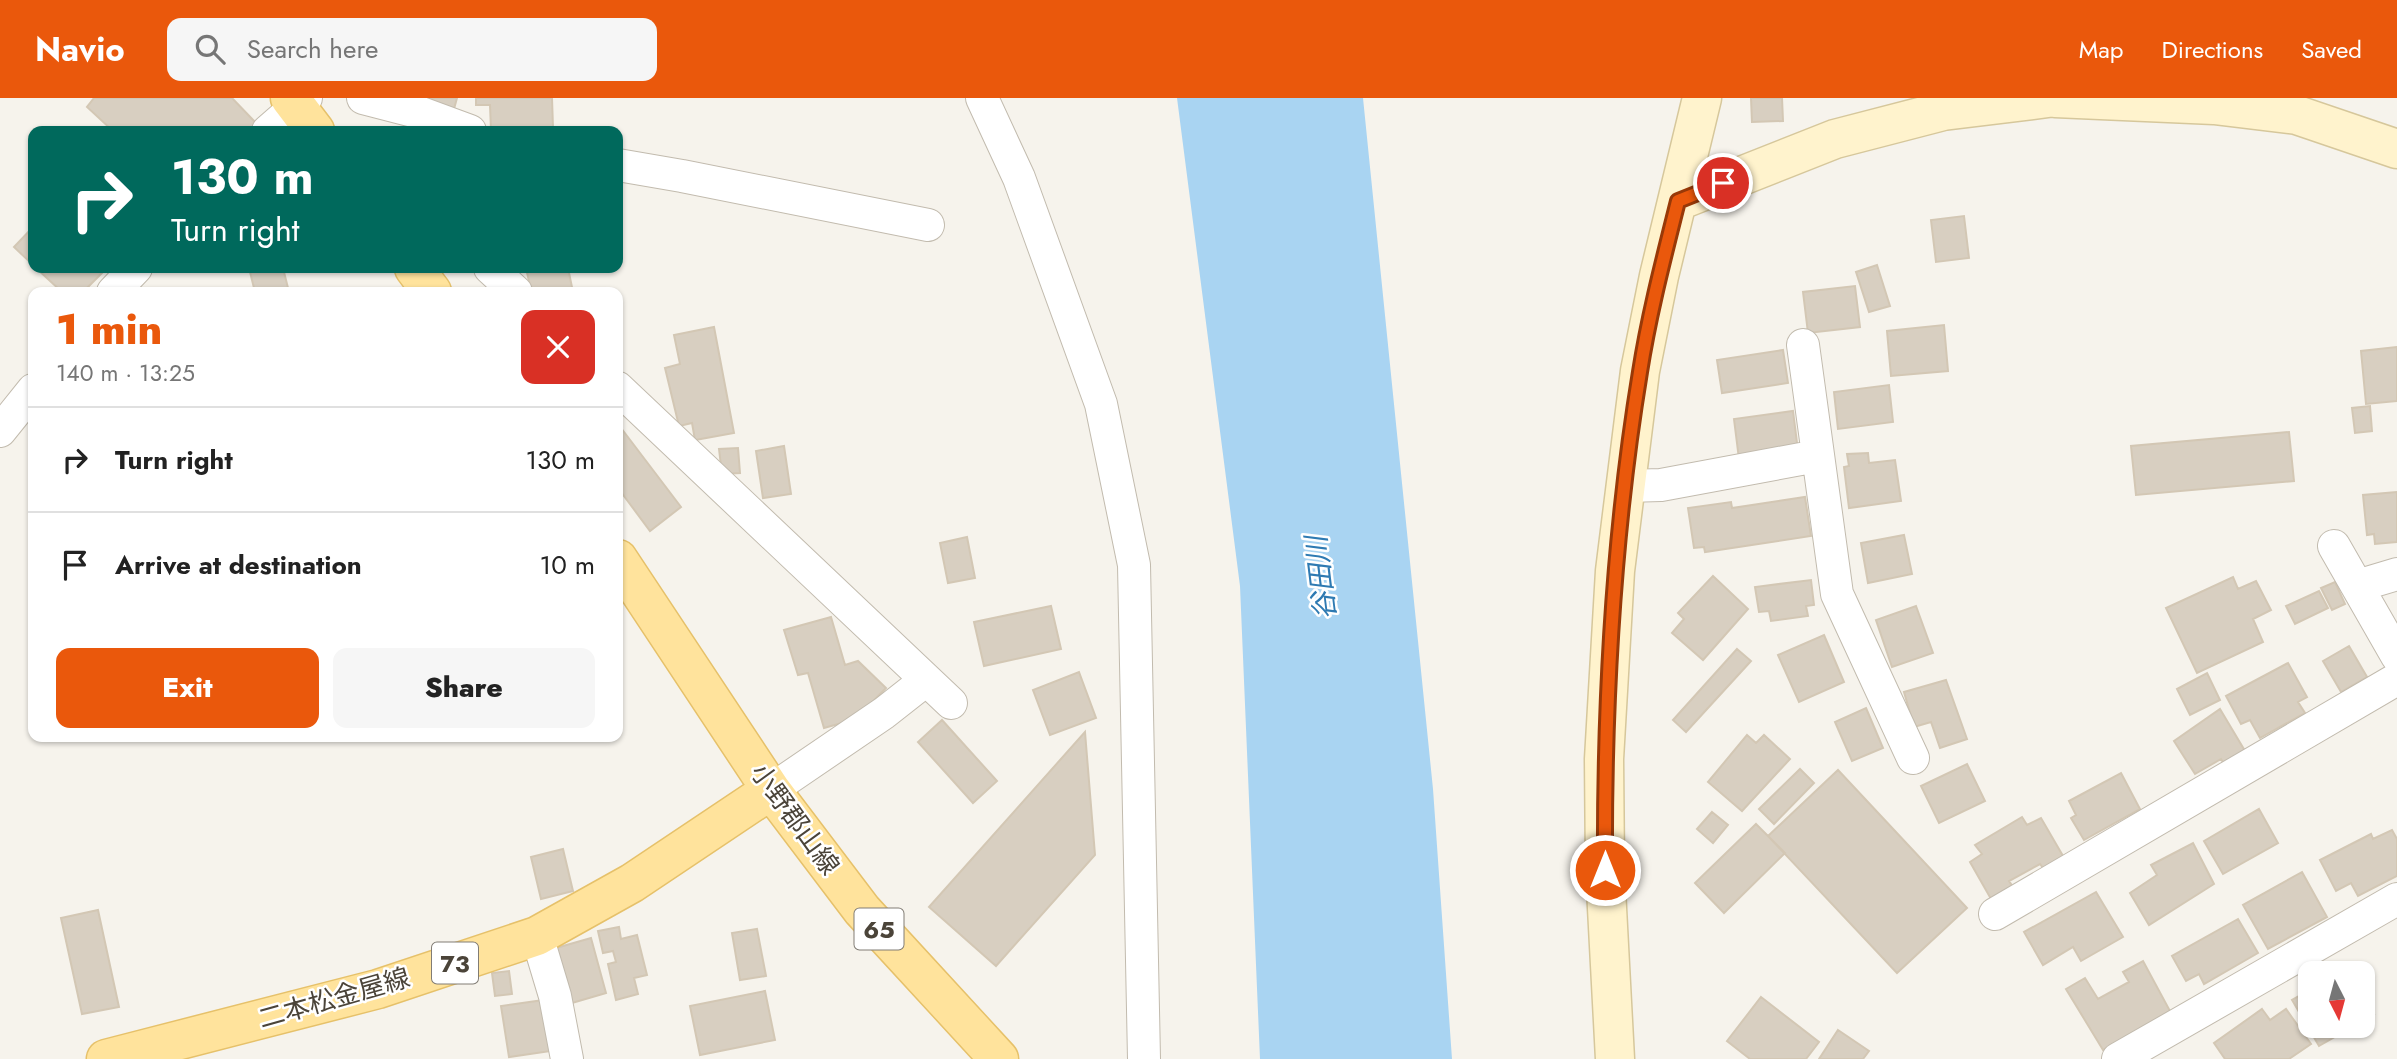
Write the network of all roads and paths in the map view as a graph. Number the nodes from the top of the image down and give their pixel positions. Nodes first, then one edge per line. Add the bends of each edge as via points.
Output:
1 (363, 98) edge
2 (982, 98) edge
3 (1702, 98) edge
4 (2048, 98) edge
5 (2055, 98) edge
6 (302, 108) edge
7 (275, 126) edge
8 (456, 126) edge
9 (2397, 149) edge
10 (623, 167) edge
11 (1678, 201) junction
12 (928, 225) dead end
13 (130, 273) edge
14 (495, 273) edge
15 (118, 287) edge
16 (511, 287) edge
17 (1803, 345) dead end
18 (623, 393) edge
19 (28, 396) edge
20 (0, 431) edge
21 (1817, 456) junction
22 (1626, 486) junction
23 (2334, 546) dead end
24 (623, 567) edge
25 (2397, 575) edge
26 (2357, 586) junction
27 (2397, 656) edge
28 (2397, 679) edge
29 (926, 680) junction
30 (951, 703) dead end
31 (1913, 758) dead end
32 (771, 790) junction
33 (2397, 899) edge
34 (1995, 914) dead end
35 (537, 936) junction
36 (106, 1059) edge
37 (568, 1059) edge
38 (999, 1059) edge
39 (1144, 1059) edge
40 (1615, 1059) edge
41 (2118, 1059) edge

1 - 8 street
2 - 39 street via 1019,178 1101,404 1134,565
3 - 11 street
4 - 11 street via 1942,111 1835,139
5 - 9 street via 2214,105 2297,115
6 - 7 street
10 - 12 street
11 - 22 street via 1640,371
13 - 15 street
14 - 16 street
17 - 21 street
18 - 29 street
19 - 20 street
21 - 22 street via 1661,485
21 - 31 street via 1837,594
22 - 40 street via 1615,571 1604,759
23 - 26 street
24 - 32 main road, 小野郡山線 / 65
25 - 26 street
26 - 27 street
28 - 34 street
29 - 30 street
29 - 32 street
32 - 35 main road, 二本松金屋線 / 73 via 632,883
32 - 38 main road, 小野郡山線 / 65 via 862,910
33 - 41 street
35 - 36 main road, 二本松金屋線 / 73 via 378,989
35 - 37 street

